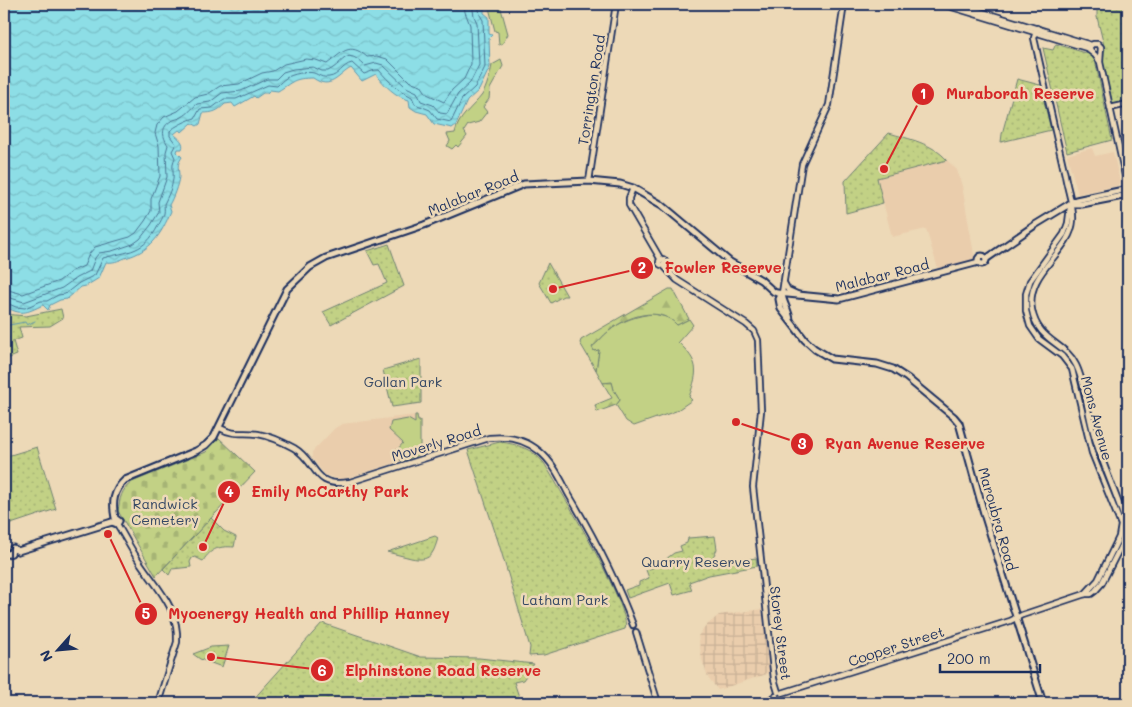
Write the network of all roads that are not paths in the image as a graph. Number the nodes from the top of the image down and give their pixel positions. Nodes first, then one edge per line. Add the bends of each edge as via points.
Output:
1 (616, 4) edge
2 (844, 4) edge
3 (942, 4) edge
4 (956, 4) edge
5 (1036, 30) junction
6 (1090, 47) junction
7 (1098, 53) junction
8 (1128, 104) edge
9 (1110, 108) junction
10 (589, 181) junction
11 (632, 188) junction
12 (1128, 189) edge
13 (1128, 195) edge
14 (1071, 204) junction
15 (784, 282) junction
16 (768, 286) junction
17 (782, 293) junction
18 (800, 295) junction
19 (781, 310) junction
20 (790, 320) junction
21 (220, 428) junction
22 (115, 521) junction
23 (4, 555) edge
24 (1016, 619) junction
25 (780, 696) edge
26 (158, 703) edge
27 (658, 703) edge
28 (764, 703) edge
29 (1043, 703) edge

1 - 10 street, Torrington Road
2 - 15 street via 829,105 802,164
3 - 5 street
4 - 5 street
5 - 6 street
5 - 14 street, Mons Avenue via 1034,38
6 - 7 street via 1092,54
6 - 7 street via 1099,44
7 - 9 street
8 - 9 street
9 - 12 street
10 - 11 main road, Malabar Road
10 - 21 main road, Malabar Road via 524,184 424,225 314,264 287,290
11 - 16 main road, Malabar Road via 662,205 730,262
11 - 25 street, Storey Street via 630,205 662,262 677,280 746,324 758,340 761,411 753,488 774,679
12 - 14 main road
13 - 14 main road
14 - 18 main road, Malabar Road via 986,259 980,257 979,262 839,299
14 - 24 street, Mons Avenue via 1072,227 1036,282 1032,309 1044,335 1071,357 1078,368 1093,433 1127,530 1102,583 1091,594
15 - 17 street
15 - 18 street via 787,289
16 - 17 main road, Malabar Road via 774,292
16 - 19 main road, Maroubra Road
17 - 18 main road, Malabar Road
17 - 19 main road via 779,299
17 - 20 main road
19 - 20 main road, Maroubra Road
20 - 24 main road, Maroubra Road via 810,346 823,355 893,369 957,419
21 - 22 main road, Malabar Road via 200,449 122,483 114,498
21 - 27 street, Moverly Road via 229,433 265,435 288,444 304,455 320,477 337,484 489,438 510,438 528,444 544,455 554,468 607,563 633,625 638,627 636,632
22 - 23 main road via 18,551 15,555
22 - 26 street via 175,617 177,642
24 - 25 street, Cooper Street
24 - 29 main road, Maroubra Road
25 - 28 street, Cooper Street

